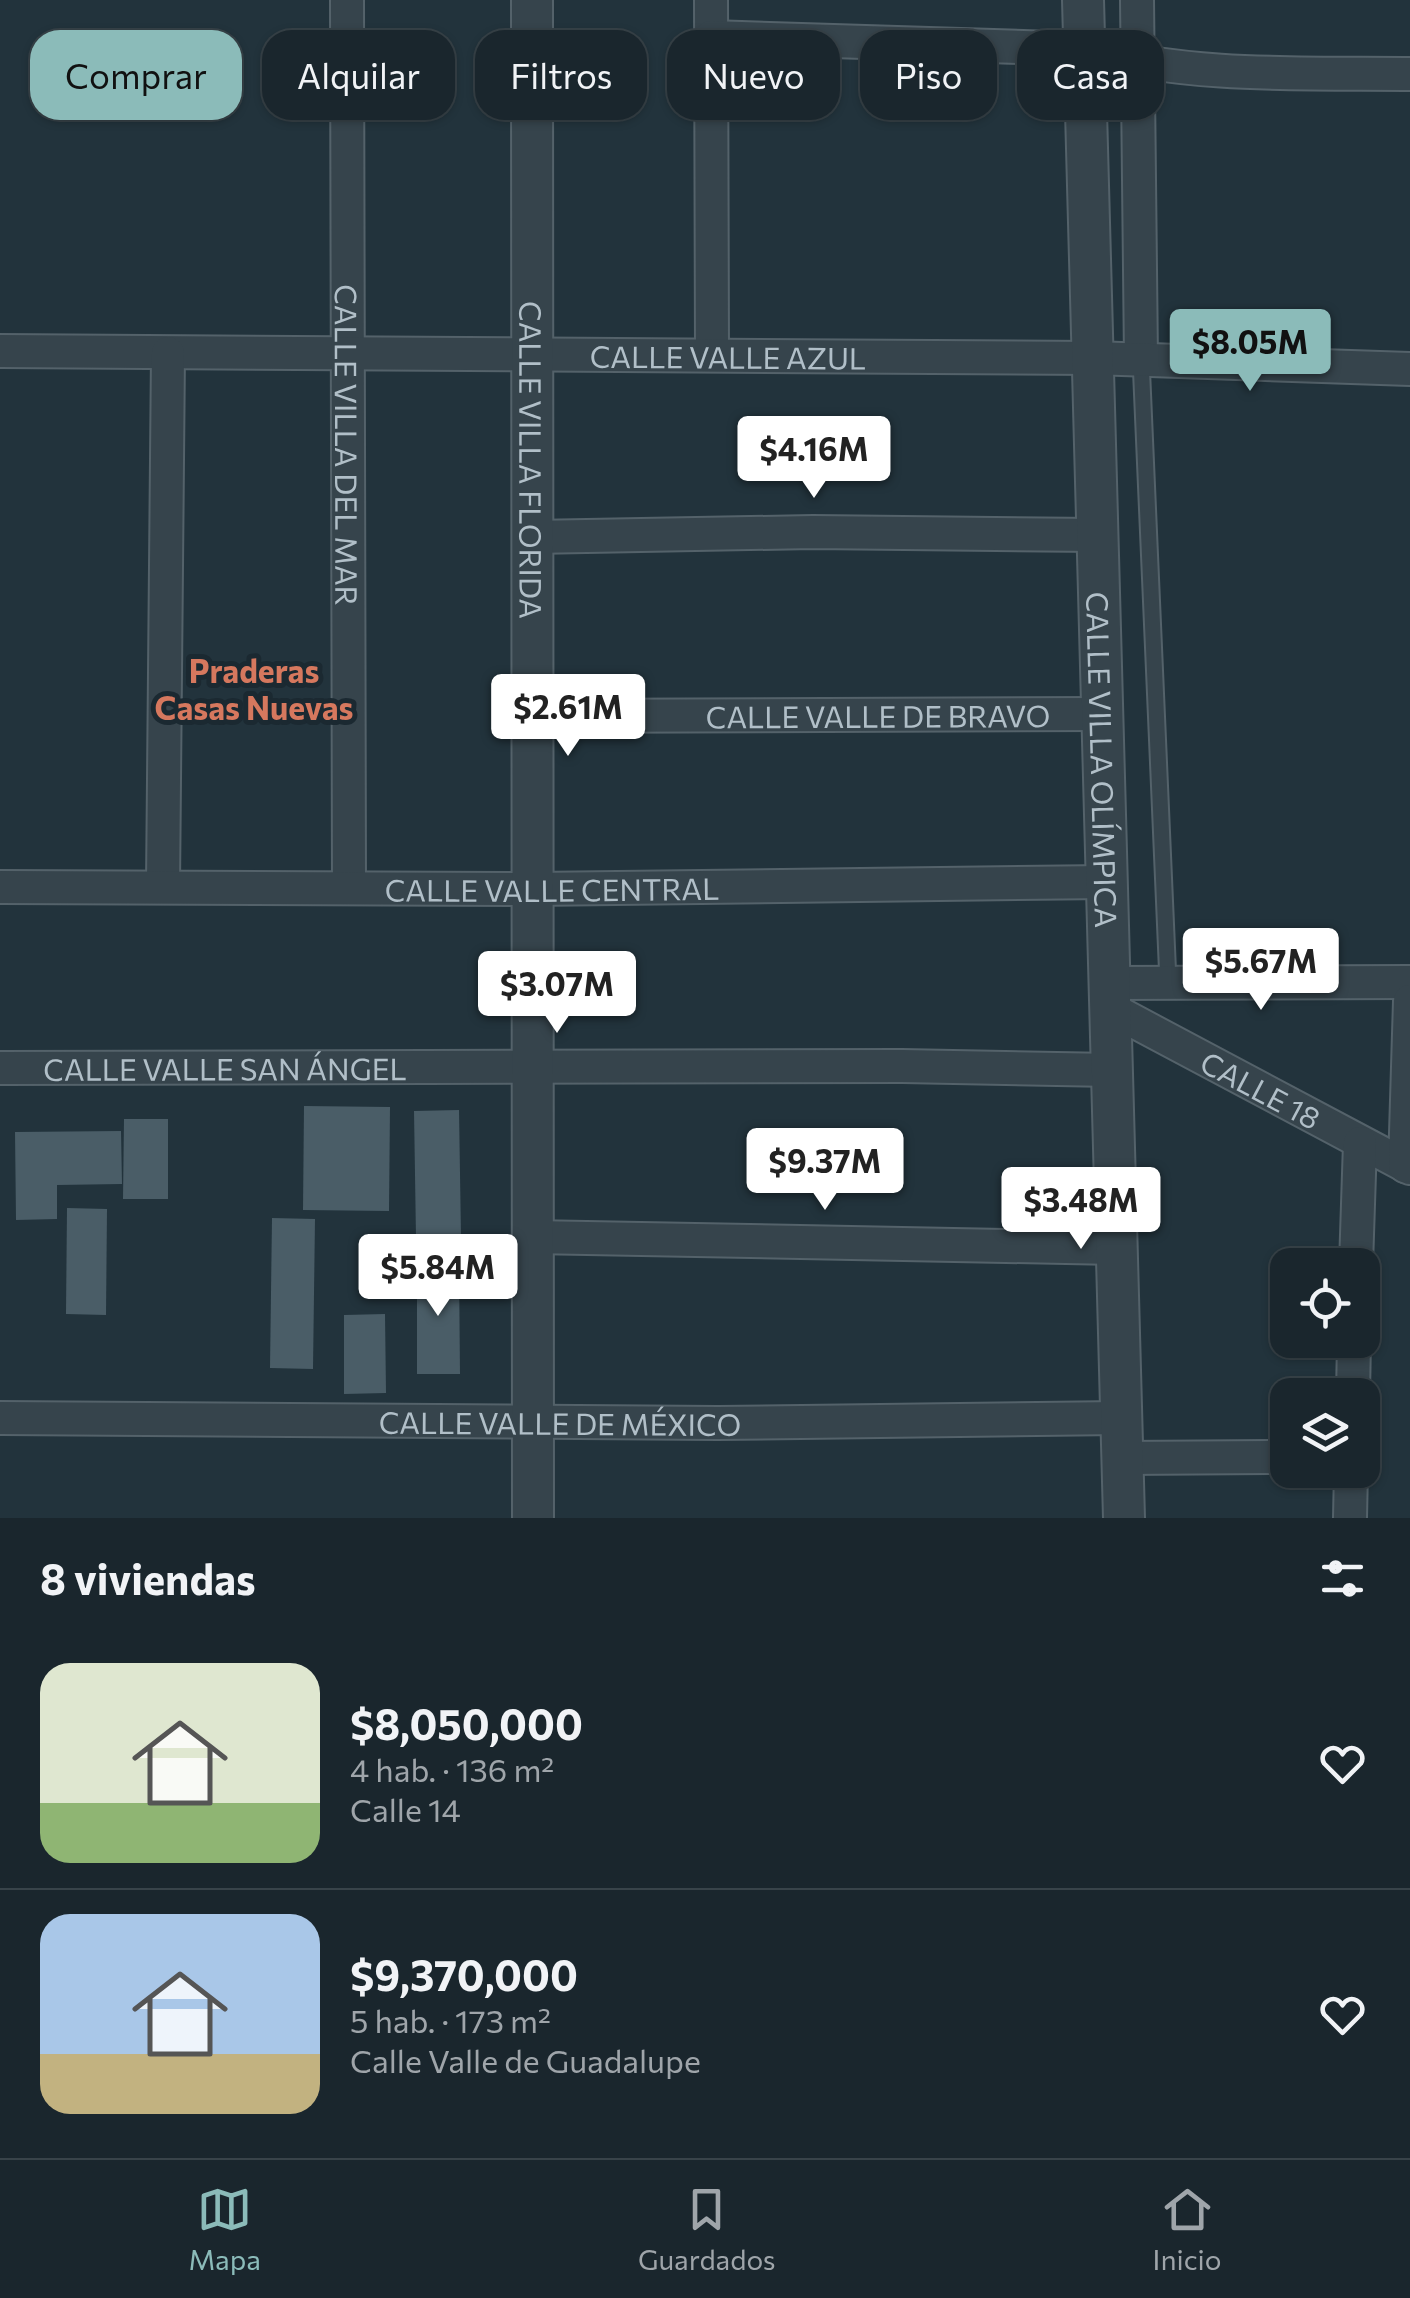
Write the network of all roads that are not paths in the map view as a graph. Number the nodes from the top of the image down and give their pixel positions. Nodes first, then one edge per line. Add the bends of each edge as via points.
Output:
1 (347, 0) edge
2 (532, 0) edge
3 (711, 0) edge
4 (1083, 0) edge
5 (1137, 0) edge
6 (711, 30) edge
7 (1084, 30) edge
8 (1137, 30) edge
9 (840, 41) edge
10 (1017, 47) edge
11 (1164, 65) edge
12 (1410, 74) edge
13 (711, 120) edge
14 (1086, 120) edge
15 (1138, 120) edge
16 (0, 351) edge
17 (168, 354) junction
18 (532, 354) junction
19 (712, 354) junction
20 (349, 355) junction
21 (1093, 358) junction
22 (1142, 360) junction
23 (1410, 369) edge
24 (1097, 535) junction
25 (532, 537) junction
26 (1104, 714) junction
27 (533, 716) junction
28 (1107, 882) junction
29 (163, 886) junction
30 (0, 887) edge
31 (349, 888) junction
32 (533, 889) junction
33 (1168, 982) junction
34 (1410, 982) edge
35 (1111, 996) junction
36 (1410, 1001) edge
37 (533, 1067) junction
38 (0, 1068) edge
39 (1112, 1070) junction
40 (1360, 1143) junction
41 (1408, 1167) edge
42 (532, 1237) junction
43 (1116, 1248) junction
44 (1357, 1248) edge
45 (0, 1418) edge
46 (1120, 1418) junction
47 (532, 1422) junction
48 (1270, 1457) edge
49 (1122, 1458) junction
50 (1350, 1488) edge
51 (533, 1518) edge
52 (1124, 1518) edge
53 (1350, 1518) edge

1 - 20 street, CALLE VILLA DEL MAR
2 - 18 street, CALLE VILLA FLORIDA
3 - 6 street
4 - 7 street, CALLE VILLA OLÍMPICA
5 - 8 street
9 - 10 street
11 - 12 street
13 - 19 street
14 - 21 street, CALLE VILLA OLÍMPICA
15 - 22 street
16 - 17 street, CALLE VALLE AZUL
17 - 20 street, CALLE VALLE AZUL
17 - 29 street
18 - 19 street, CALLE VALLE AZUL
18 - 20 street, CALLE VALLE AZUL
18 - 25 street, CALLE VILLA FLORIDA
19 - 21 street, CALLE VALLE AZUL
20 - 31 street, CALLE VILLA DEL MAR
21 - 22 street, CALLE VALLE AZUL
21 - 24 street, CALLE VILLA OLÍMPICA
22 - 23 street, CALLE VALLE AZUL
22 - 33 lane
24 - 25 street
24 - 26 street, CALLE VILLA OLÍMPICA
25 - 27 street, CALLE VILLA FLORIDA
26 - 27 street, CALLE VALLE DE BRAVO
26 - 28 street, CALLE VILLA OLÍMPICA
27 - 32 street, CALLE VILLA FLORIDA
28 - 32 street, CALLE VALLE CENTRAL
28 - 35 street, CALLE VILLA OLÍMPICA
29 - 30 street, CALLE VALLE CENTRAL
29 - 31 street, CALLE VALLE CENTRAL
31 - 32 street, CALLE VALLE CENTRAL
32 - 37 street, CALLE VILLA FLORIDA
33 - 34 street
33 - 35 street
35 - 39 street, CALLE VILLA OLÍMPICA
35 - 40 street, CALLE 18
36 - 41 street
37 - 38 street, CALLE VALLE SAN ÁNGEL
37 - 39 street, CALLE VALLE SAN ÁNGEL
37 - 42 street, CALLE VILLA FLORIDA
39 - 43 street, CALLE VILLA OLÍMPICA
40 - 41 street, CALLE 18
40 - 44 street
42 - 43 street
42 - 47 street, CALLE VILLA FLORIDA
43 - 46 street, CALLE VILLA OLÍMPICA
45 - 47 street, CALLE VALLE DE MÉXICO
46 - 47 street, CALLE VALLE DE MÉXICO
46 - 49 street, CALLE VILLA OLÍMPICA
47 - 51 street, CALLE VILLA FLORIDA
48 - 49 street
49 - 52 street, CALLE VILLA OLÍMPICA
50 - 53 street

